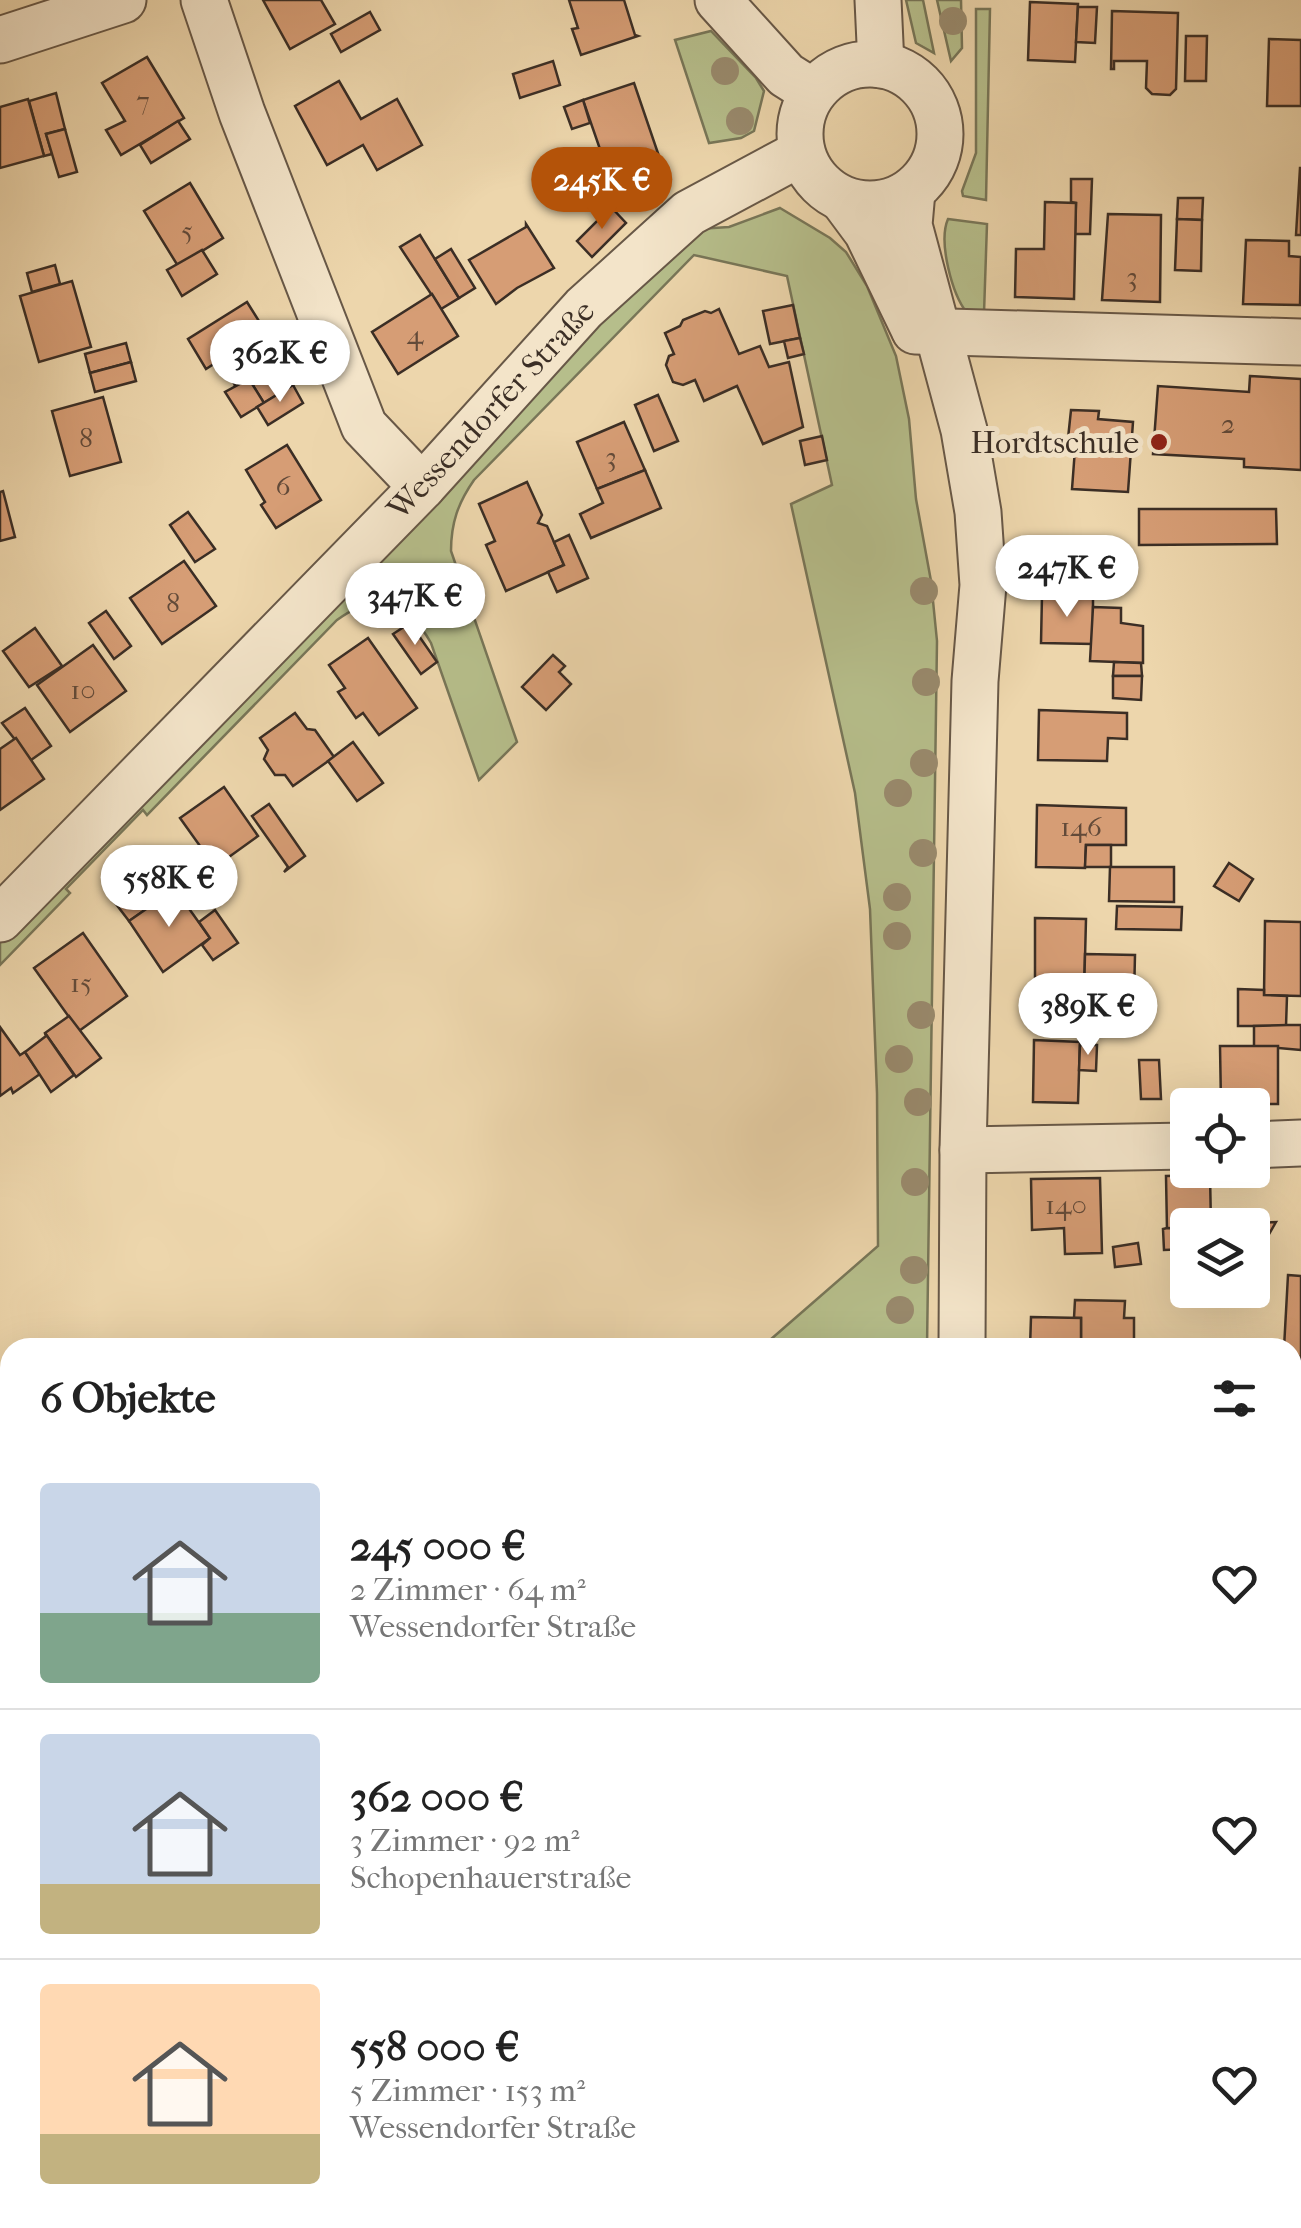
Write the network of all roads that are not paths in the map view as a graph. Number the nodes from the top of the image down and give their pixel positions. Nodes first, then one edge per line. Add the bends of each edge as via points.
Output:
1 (123, 0) edge
2 (204, 0) edge
3 (718, 0) edge
4 (878, 0) edge
5 (0, 40) edge
6 (881, 64) junction
7 (813, 92) junction
8 (801, 153) junction
9 (912, 190) junction
10 (844, 201) junction
11 (925, 331) junction
12 (1301, 342) edge
13 (422, 487) junction
14 (0, 919) edge
15 (1301, 1144) edge
16 (1270, 1145) edge
17 (1170, 1146) edge
18 (962, 1150) junction
19 (962, 1338) edge

1 - 5 street
2 - 13 street via 364,426
3 - 7 street via 786,75
4 - 6 street
6 - 7 street via 843,69
6 - 9 street via 922,87 934,106 938,152
7 - 8 street via 799,129
8 - 10 street via 813,177
8 - 13 street, Wessendorfer Straße via 689,213 584,308
9 - 10 street via 865,206
9 - 11 street via 909,225
10 - 11 street
11 - 12 street
11 - 18 street via 964,430 983,584 974,680
13 - 14 street, Wessendorfer Straße
15 - 16 street
17 - 18 street
18 - 19 street

